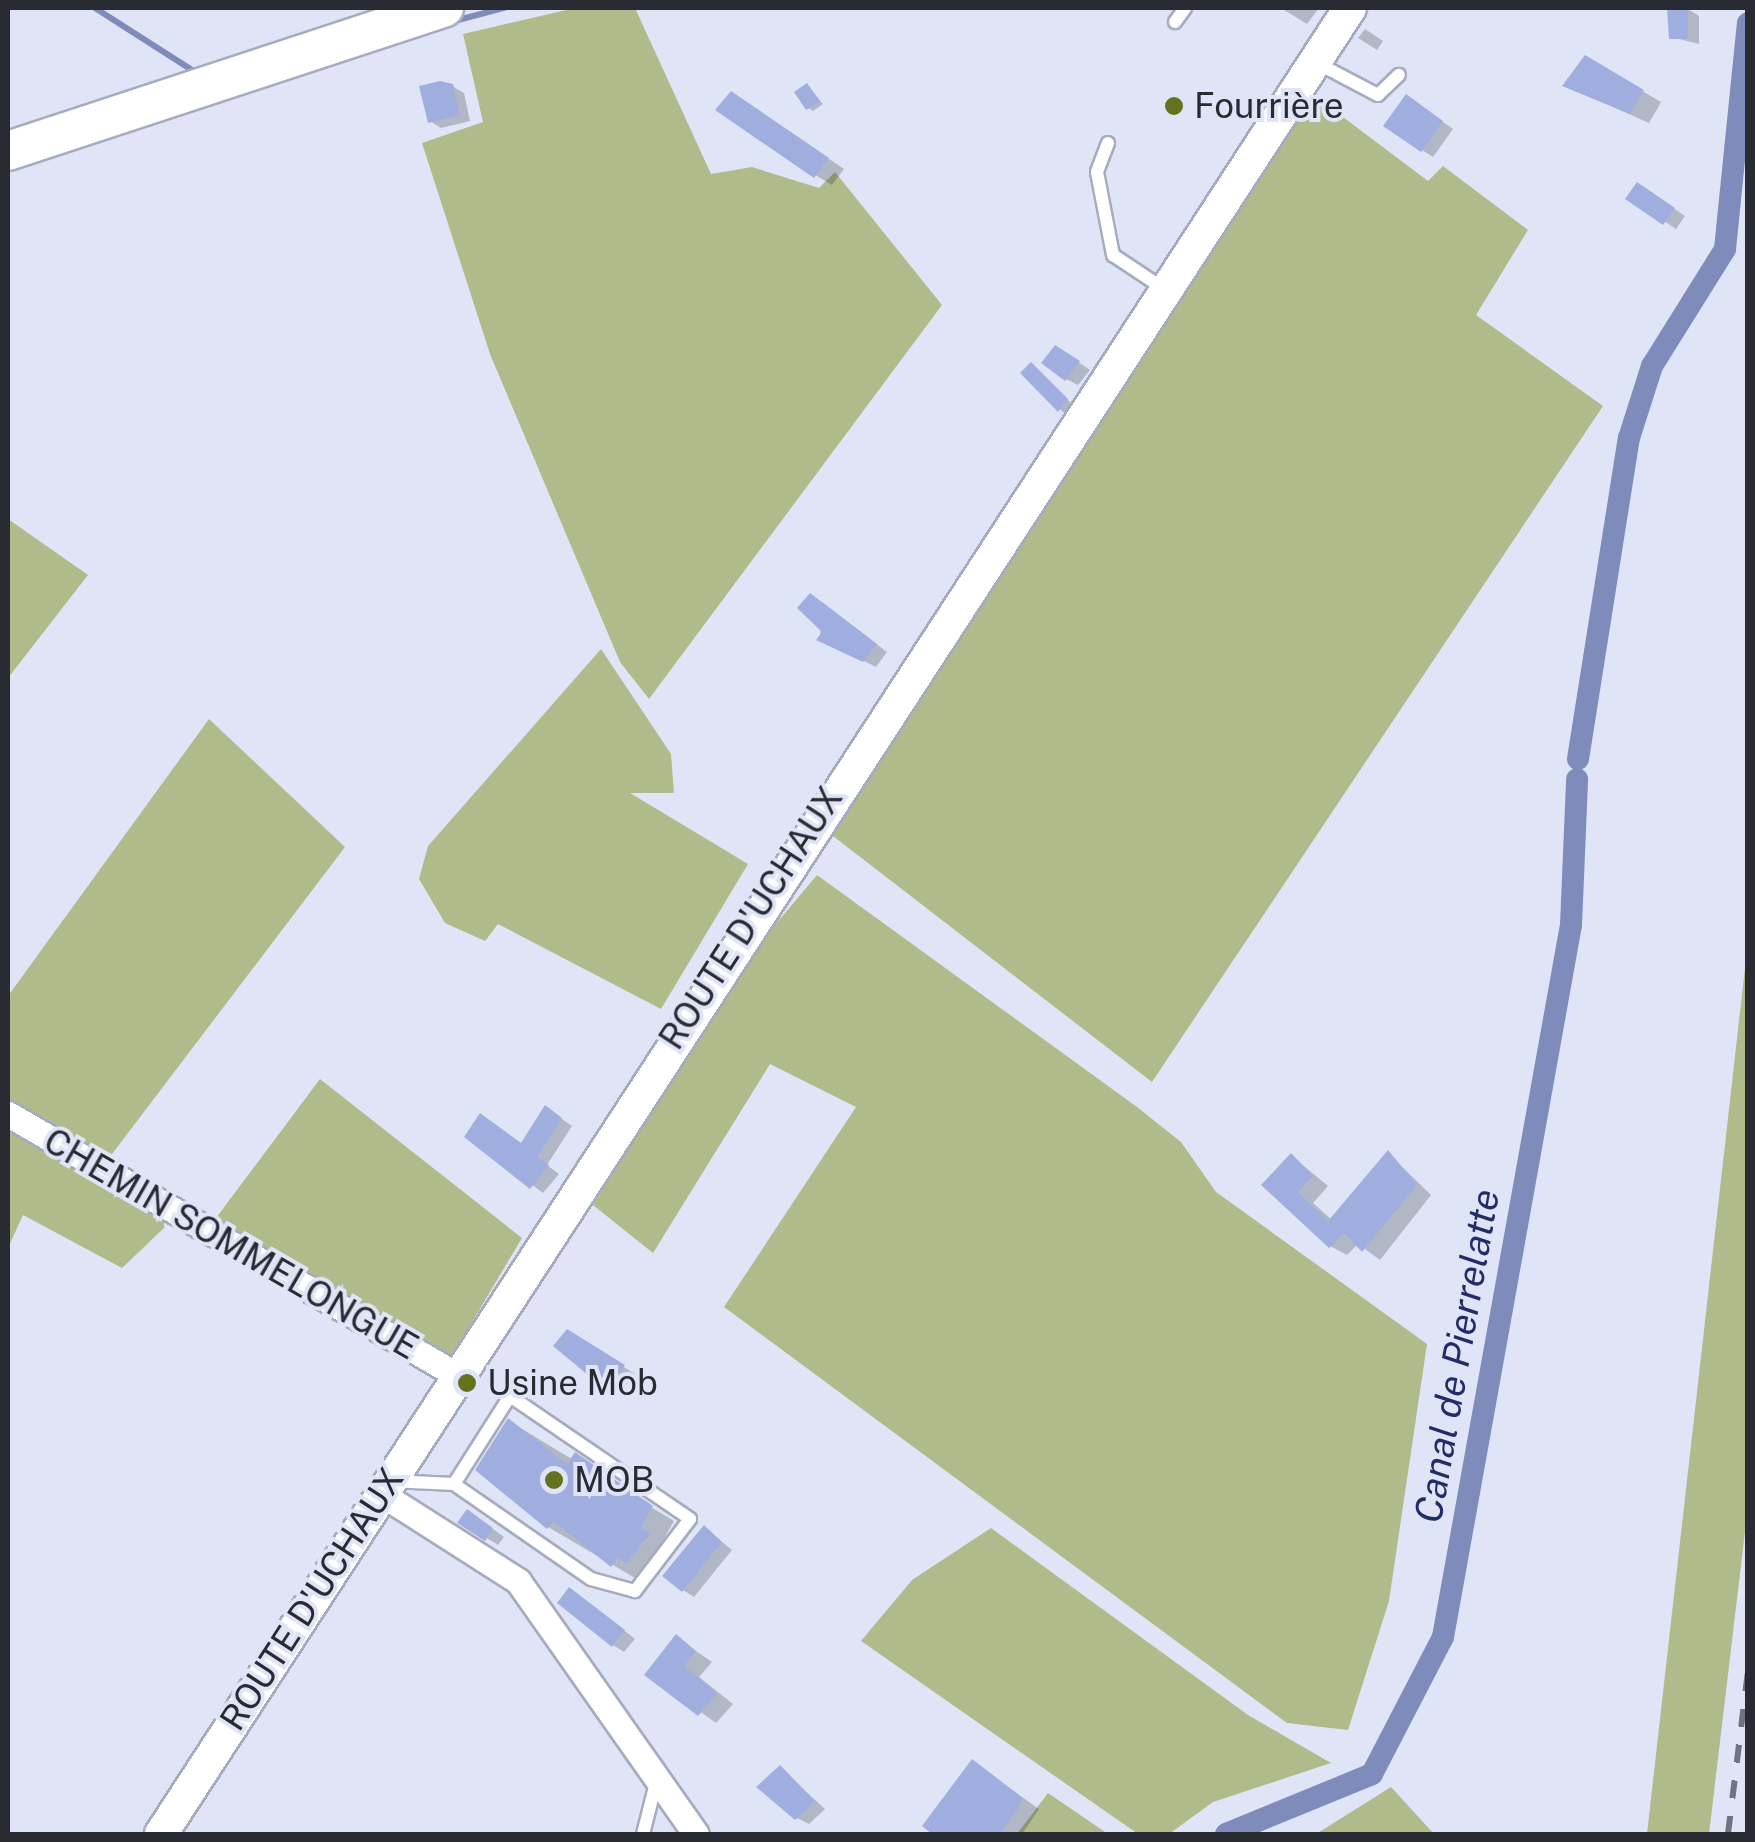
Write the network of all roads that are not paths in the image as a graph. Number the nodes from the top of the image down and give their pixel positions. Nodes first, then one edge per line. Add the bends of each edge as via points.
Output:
1 (444, 8) edge
2 (1185, 8) edge
3 (1350, 8) edge
4 (1175, 22) dead end
5 (1315, 61) junction
6 (1399, 75) dead end
7 (1108, 143) dead end
8 (8, 151) edge
9 (1164, 289) junction
10 (8, 1114) edge
11 (454, 1374) junction
12 (454, 1484) junction
13 (385, 1486) junction
14 (657, 1779) junction
15 (161, 1834) edge
16 (643, 1834) edge
17 (696, 1834) edge

1 - 8 main road
2 - 4 lane
3 - 5 main road, ROUTE D'UCHAUX
5 - 6 lane via 1360,92 1378,95
5 - 9 main road, ROUTE D'UCHAUX
7 - 9 lane via 1097,172 1113,255
9 - 11 main road, ROUTE D'UCHAUX
10 - 11 street, CHEMIN SOMMELONGUE
11 - 13 main road, ROUTE D'UCHAUX
12 - 12 lane via 510,1396 690,1519 636,1592 591,1579
12 - 13 lane
13 - 14 street via 518,1581
13 - 15 main road, ROUTE D'UCHAUX
14 - 16 lane
14 - 17 street

